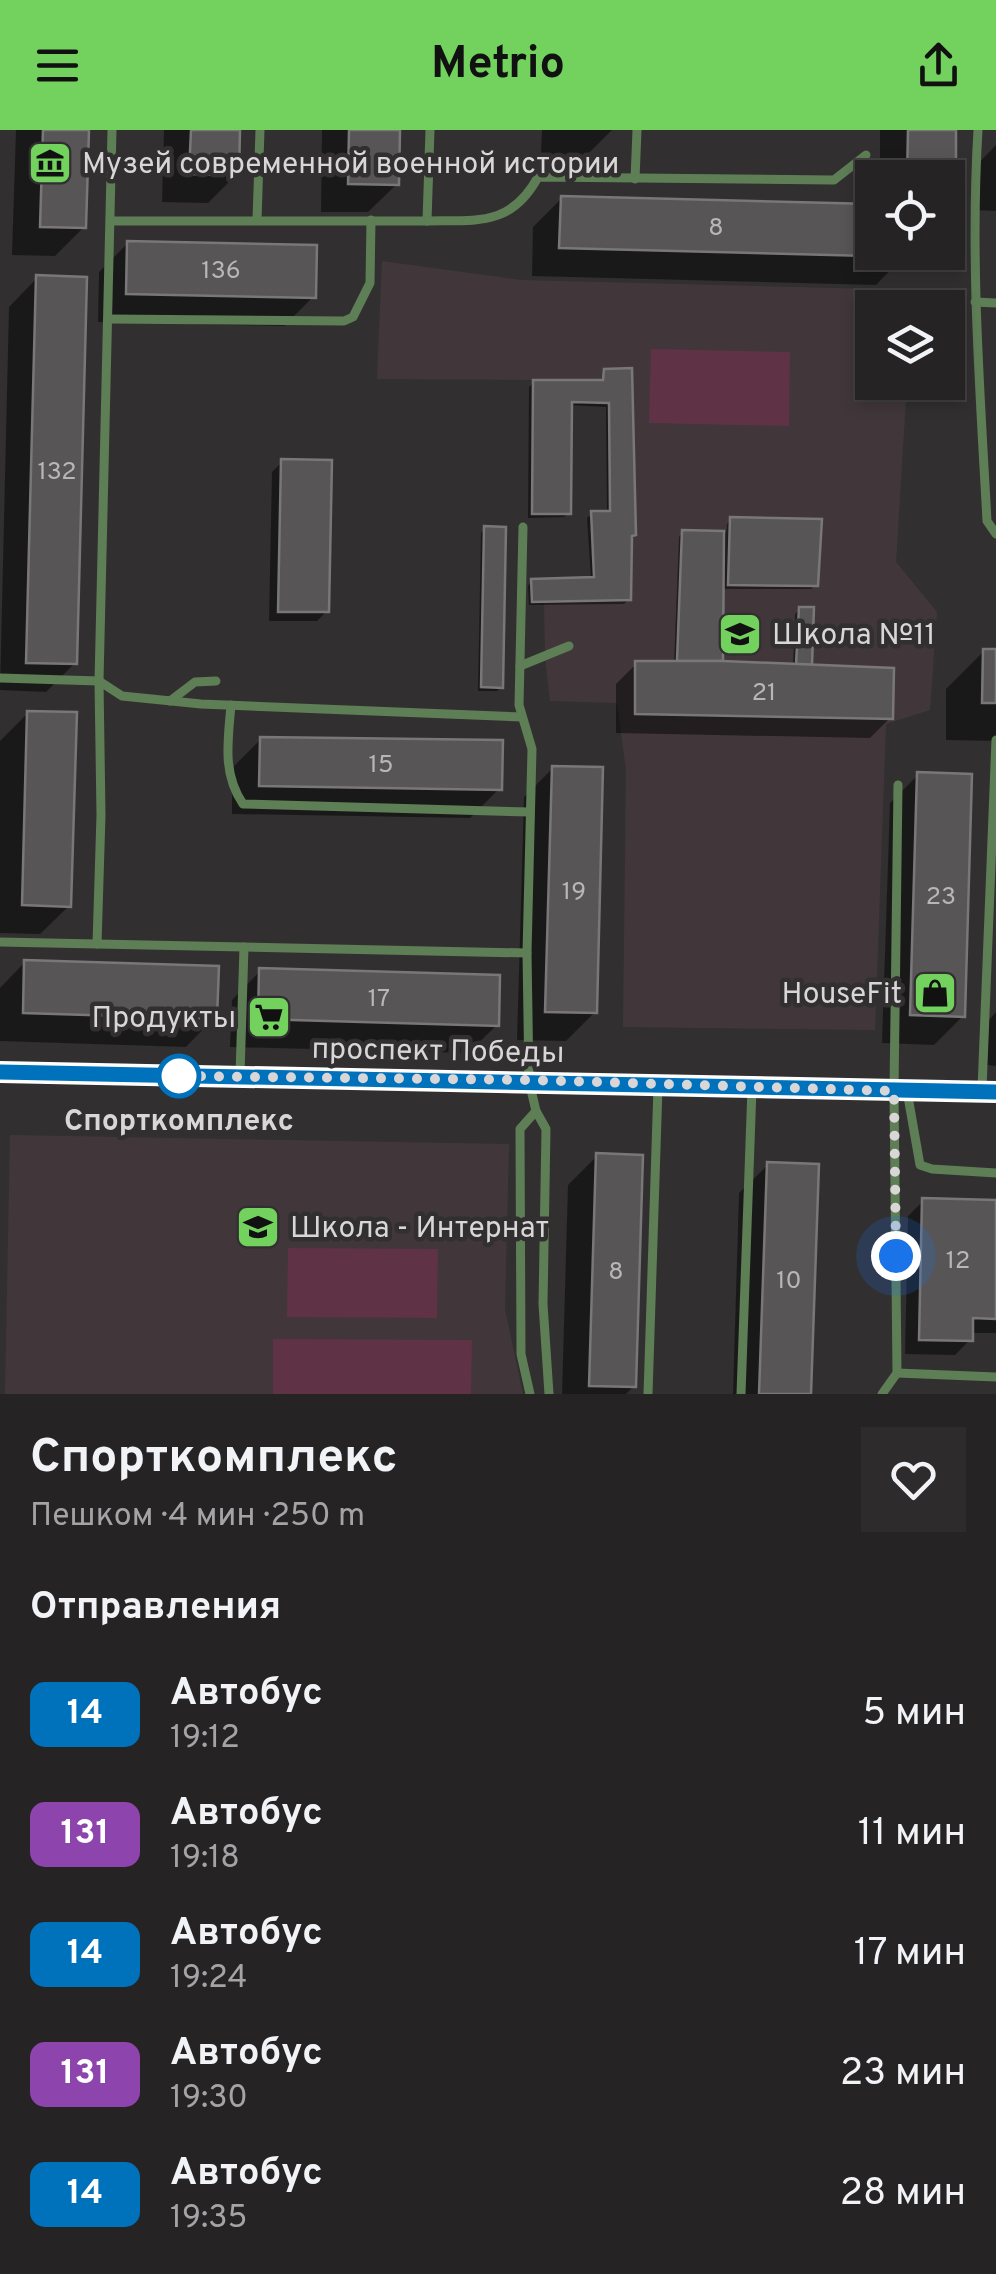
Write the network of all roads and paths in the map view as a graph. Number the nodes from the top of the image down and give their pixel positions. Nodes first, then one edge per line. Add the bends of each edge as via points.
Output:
1 (112, 130) edge
2 (260, 130) edge
3 (430, 130) edge
4 (637, 130) edge
5 (978, 130) edge
6 (866, 155) dead end
7 (635, 179) junction
8 (258, 220) junction
9 (372, 220) junction
10 (111, 221) junction
11 (427, 221) junction
12 (975, 302) junction
13 (996, 303) edge
14 (109, 319) junction
15 (523, 527) dead end
16 (996, 534) edge
17 (569, 646) dead end
18 (520, 666) junction
19 (0, 678) edge
20 (216, 680) dead end
21 (99, 681) junction
22 (170, 701) junction
23 (231, 705) junction
24 (522, 718) junction
25 (996, 740) edge
26 (898, 785) dead end
27 (994, 802) edge
28 (530, 812) junction
29 (992, 923) edge
30 (0, 942) edge
31 (98, 944) junction
32 (244, 947) junction
33 (527, 953) junction
34 (0, 1072) edge
35 (240, 1078) junction
36 (529, 1080) junction
37 (658, 1085) junction
38 (752, 1088) junction
39 (900, 1091) junction
40 (989, 1092) edge
41 (536, 1112) junction
42 (996, 1173) edge
43 (897, 1373) junction
44 (996, 1377) edge
45 (530, 1394) edge
46 (549, 1394) edge
47 (648, 1394) edge
48 (741, 1394) edge
49 (882, 1394) edge

1 - 10 lane
2 - 8 lane
3 - 11 lane
4 - 7 lane
5 - 12 lane
6 - 7 lane via 834,180
7 - 11 lane via 538,177 528,195 491,220
8 - 9 lane
8 - 10 lane
9 - 11 lane
9 - 14 lane via 370,283 354,317 344,321
10 - 14 lane
12 - 13 lane
12 - 16 lane via 988,521
14 - 21 lane
15 - 18 lane
17 - 18 lane
18 - 24 lane
19 - 21 lane
20 - 22 lane via 195,682
21 - 22 lane via 122,696
21 - 31 lane
22 - 23 lane
23 - 24 lane
23 - 28 lane via 228,772 244,804
24 - 28 lane via 532,748
25 - 27 lane
26 - 39 lane
27 - 29 lane
28 - 33 lane
29 - 40 lane
30 - 31 lane
31 - 32 lane
32 - 33 lane
32 - 35 lane
33 - 36 lane
34 - 35 street, проспект Победы
35 - 36 street, проспект Победы
36 - 37 street, проспект Победы
36 - 41 lane
37 - 38 street, проспект Победы
37 - 47 lane
38 - 39 street, проспект Победы
38 - 48 lane
39 - 40 street, проспект Победы
39 - 42 lane via 920,1165
39 - 43 lane
41 - 45 lane via 520,1128 521,1354
41 - 46 lane via 546,1129
43 - 44 lane
43 - 49 lane

